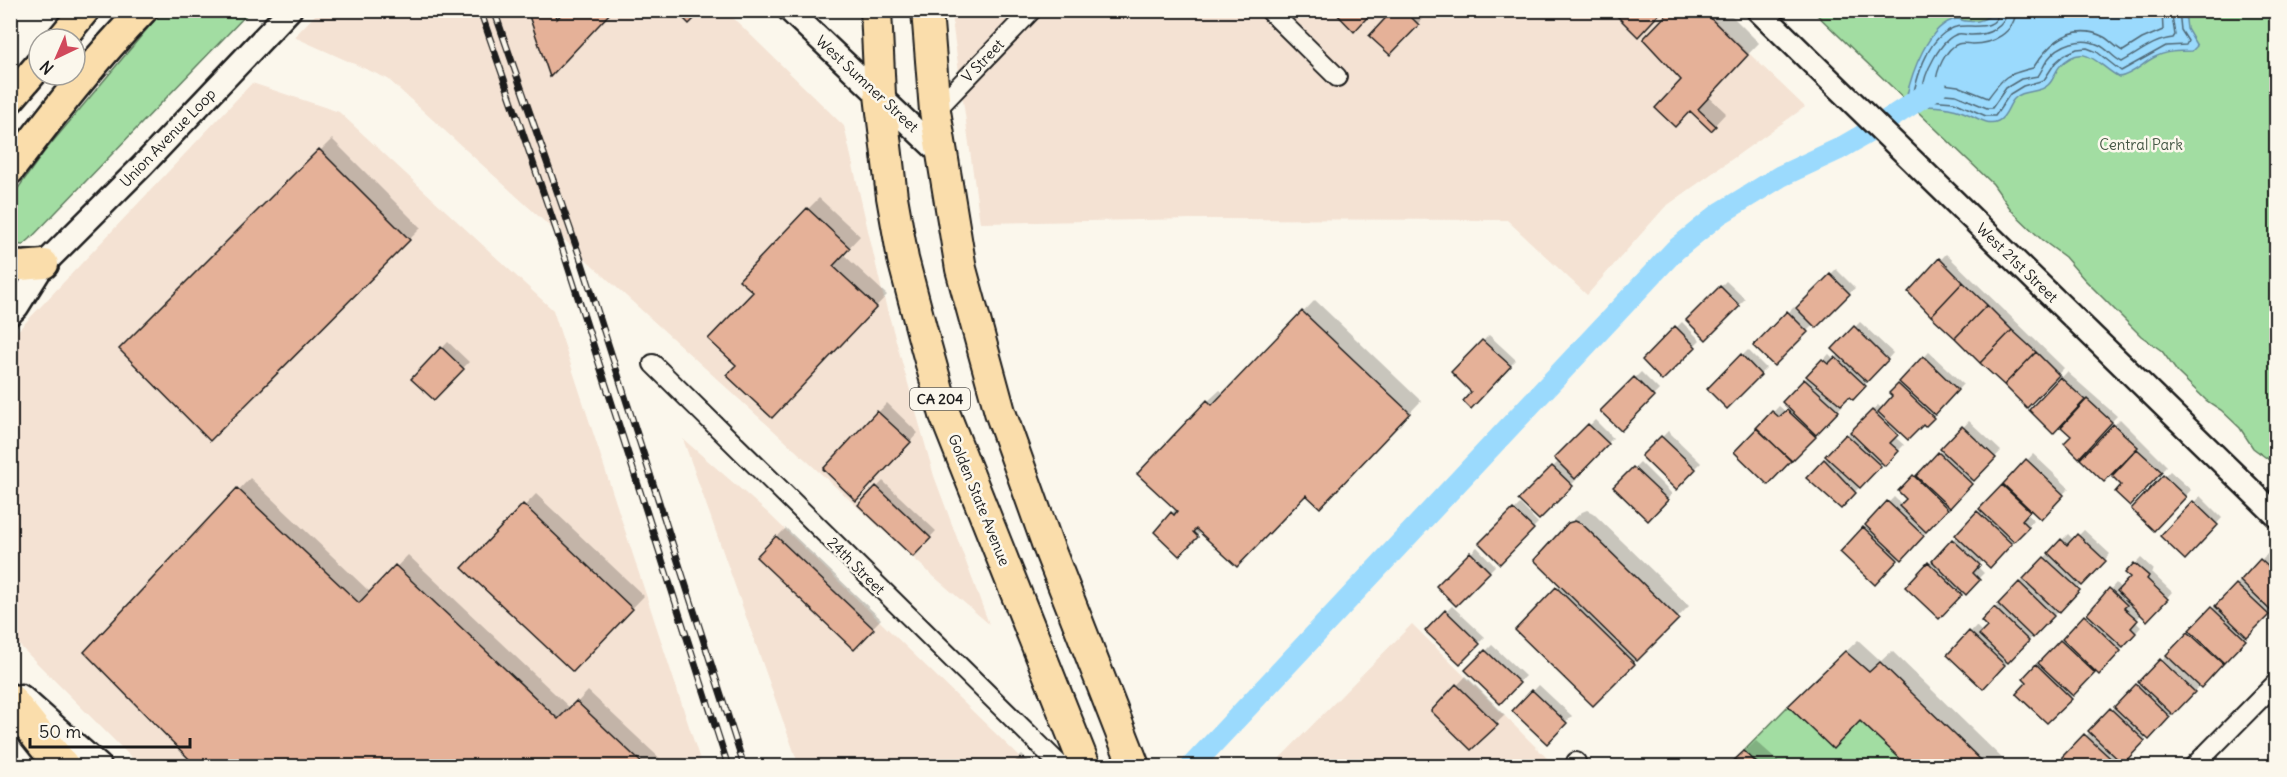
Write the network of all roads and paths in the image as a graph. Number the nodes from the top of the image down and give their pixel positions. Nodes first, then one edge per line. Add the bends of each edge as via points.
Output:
1 (85, 10) edge
2 (142, 10) edge
3 (290, 10) edge
4 (789, 10) edge
5 (876, 10) edge
6 (927, 10) edge
7 (1032, 10) edge
8 (1269, 10) edge
9 (1758, 10) edge
10 (71, 27) edge
11 (1337, 77) dead end
12 (27, 79) edge
13 (880, 95) junction
14 (10, 99) edge
15 (935, 111) junction
16 (944, 157) junction
17 (10, 170) edge
18 (10, 264) edge
19 (44, 264) junction
20 (10, 314) edge
21 (653, 364) dead end
22 (2277, 515) edge
23 (2277, 683) edge
24 (10, 687) edge
25 (10, 701) edge
26 (62, 766) edge
27 (100, 766) edge
28 (1061, 766) edge
29 (1085, 766) edge
30 (1134, 766) edge
31 (2194, 766) edge

1 - 10 main road
2 - 17 main road
3 - 19 street, Union Avenue Loop
4 - 13 street, West Sumner Street
5 - 13 highway, Golden State Avenue / CA 204
6 - 15 highway
7 - 15 street, V Street
8 - 11 street
9 - 22 street, West 21st Street
12 - 14 main road
13 - 16 street, West Sumner Street
13 - 29 highway, Golden State Avenue / CA 204 via 903,259 945,415
15 - 16 highway
16 - 30 highway via 961,269 1000,412
18 - 19 main road
19 - 20 street, Union Avenue Loop
21 - 28 street, 24th Street
23 - 31 street
24 - 27 street
25 - 26 highway

